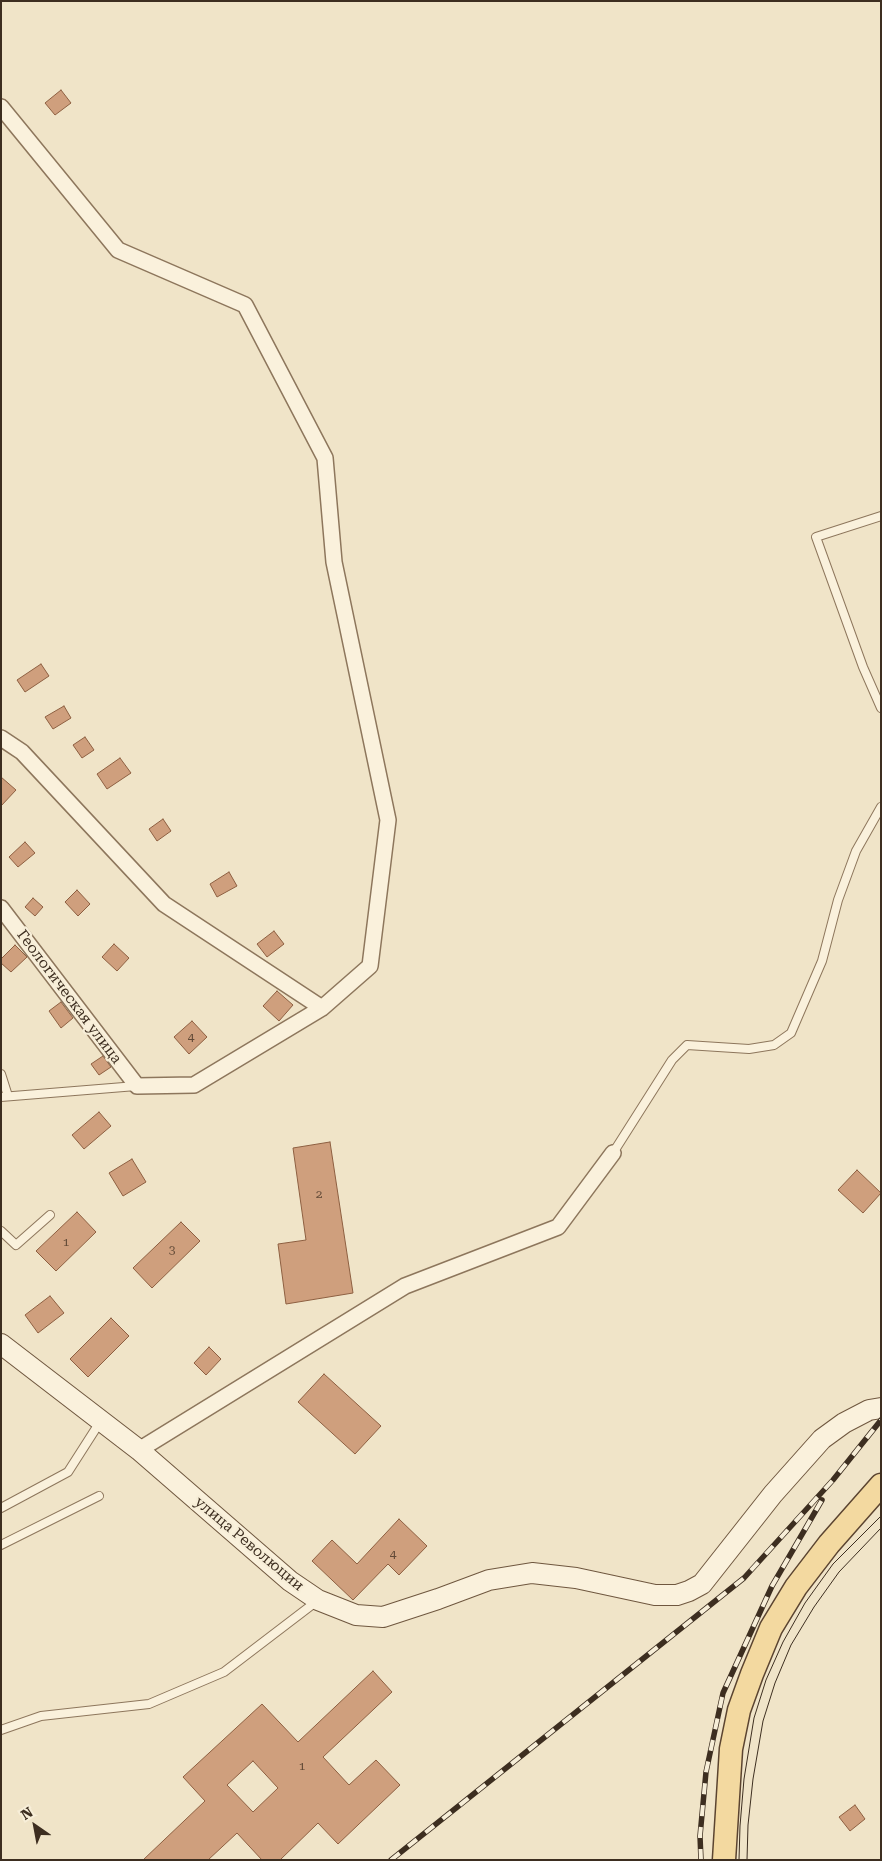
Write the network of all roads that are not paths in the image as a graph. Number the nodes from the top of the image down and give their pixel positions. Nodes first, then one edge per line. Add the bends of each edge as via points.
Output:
1 (1, 107) edge
2 (881, 516) edge
3 (881, 708) edge
4 (1, 738) edge
5 (881, 808) edge
6 (1, 908) edge
7 (322, 1008) junction
8 (1, 1074) edge
9 (137, 1086) junction
10 (5, 1096) edge
11 (613, 1153) joint
12 (50, 1215) dead end
13 (1, 1231) edge
14 (1, 1344) edge
15 (881, 1408) edge
16 (101, 1420) junction
17 (139, 1450) junction
18 (881, 1485) edge
19 (99, 1496) dead end
20 (1, 1508) edge
21 (1, 1545) edge
22 (318, 1600) junction
23 (1, 1730) edge
24 (724, 1860) edge

1 - 7 street via 118,250 245,305 325,458 334,562 388,820 370,966
2 - 3 lane via 816,537
4 - 7 street via 22,752 164,904
5 - 11 lane via 856,851 838,900 822,961 791,1033 774,1045 749,1049 687,1045 672,1060
6 - 9 street, Геологическая улица
7 - 9 street via 194,1085
8 - 10 lane
9 - 10 lane
11 - 17 street via 558,1227 405,1286
12 - 13 lane via 16,1245
14 - 16 street, улица Революции
15 - 22 street, улица Революции via 869,1410 844,1423 822,1439 773,1494 702,1584 677,1595 655,1596 576,1578 532,1573 489,1580 384,1616 356,1614
16 - 17 street, улица Революции
16 - 20 lane via 68,1472
17 - 22 street, улица Революции via 290,1581
18 - 24 main road via 829,1544 796,1587 771,1628 739,1710 731,1749
19 - 21 lane
22 - 23 lane via 224,1672 149,1704 42,1716

